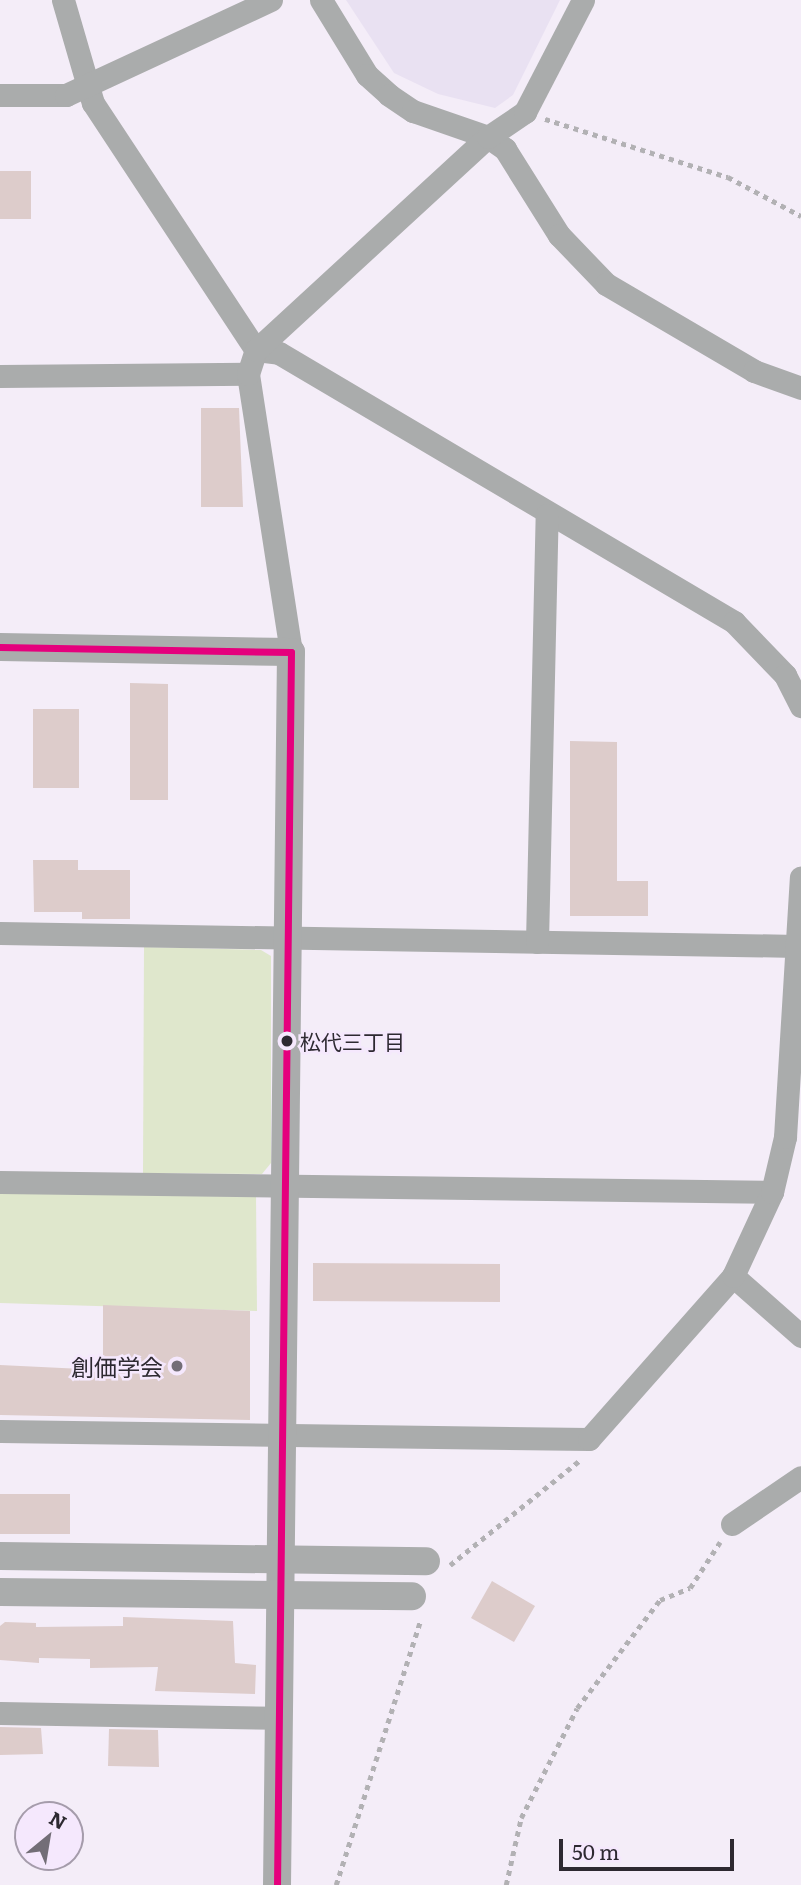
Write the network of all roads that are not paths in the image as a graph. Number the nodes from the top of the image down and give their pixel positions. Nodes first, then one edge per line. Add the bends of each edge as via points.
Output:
1 (63, 0) edge
2 (271, 0) edge
3 (321, 0) edge
4 (583, 0) edge
5 (87, 86) junction
6 (0, 95) edge
7 (488, 137) junction
8 (257, 351) junction
9 (248, 374) junction
10 (0, 376) edge
11 (801, 388) edge
12 (547, 515) junction
13 (0, 647) edge
14 (291, 652) junction
15 (801, 706) edge
16 (801, 877) edge
17 (0, 933) edge
18 (287, 938) junction
19 (537, 942) junction
20 (797, 946) junction
21 (793, 1130) edge
22 (0, 1182) edge
23 (285, 1187) junction
24 (772, 1192) junction
25 (733, 1276) junction
26 (801, 1336) edge
27 (0, 1431) edge
28 (282, 1438) junction
29 (801, 1477) edge
30 (732, 1524) road end
31 (0, 1556) edge
32 (282, 1560) junction
33 (435, 1568) road end
34 (0, 1592) edge
35 (281, 1595) junction
36 (419, 1603) road end
37 (0, 1713) edge
38 (278, 1718) junction
39 (277, 1885) edge

1 - 5 street
2 - 5 street
3 - 7 street via 367,75 389,94 413,111
4 - 7 street via 525,112
5 - 6 street via 66,95
5 - 8 street via 93,103
7 - 8 street
7 - 11 street via 505,149 559,234 606,284 754,371
8 - 9 street
8 - 12 street via 279,353
9 - 10 street
9 - 14 street
12 - 15 street via 733,622 785,675
12 - 19 street
13 - 14 street
14 - 18 street
16 - 20 street
17 - 18 street
18 - 19 street
18 - 23 street
19 - 20 street
20 - 21 street
21 - 24 street
22 - 23 street
23 - 24 street
23 - 28 street
24 - 25 street
25 - 26 street
25 - 28 street via 589,1439
27 - 28 street
28 - 32 street
29 - 30 street
31 - 32 street
32 - 33 street
32 - 35 street
34 - 35 street
35 - 36 street
35 - 38 street
37 - 38 street
38 - 39 street

